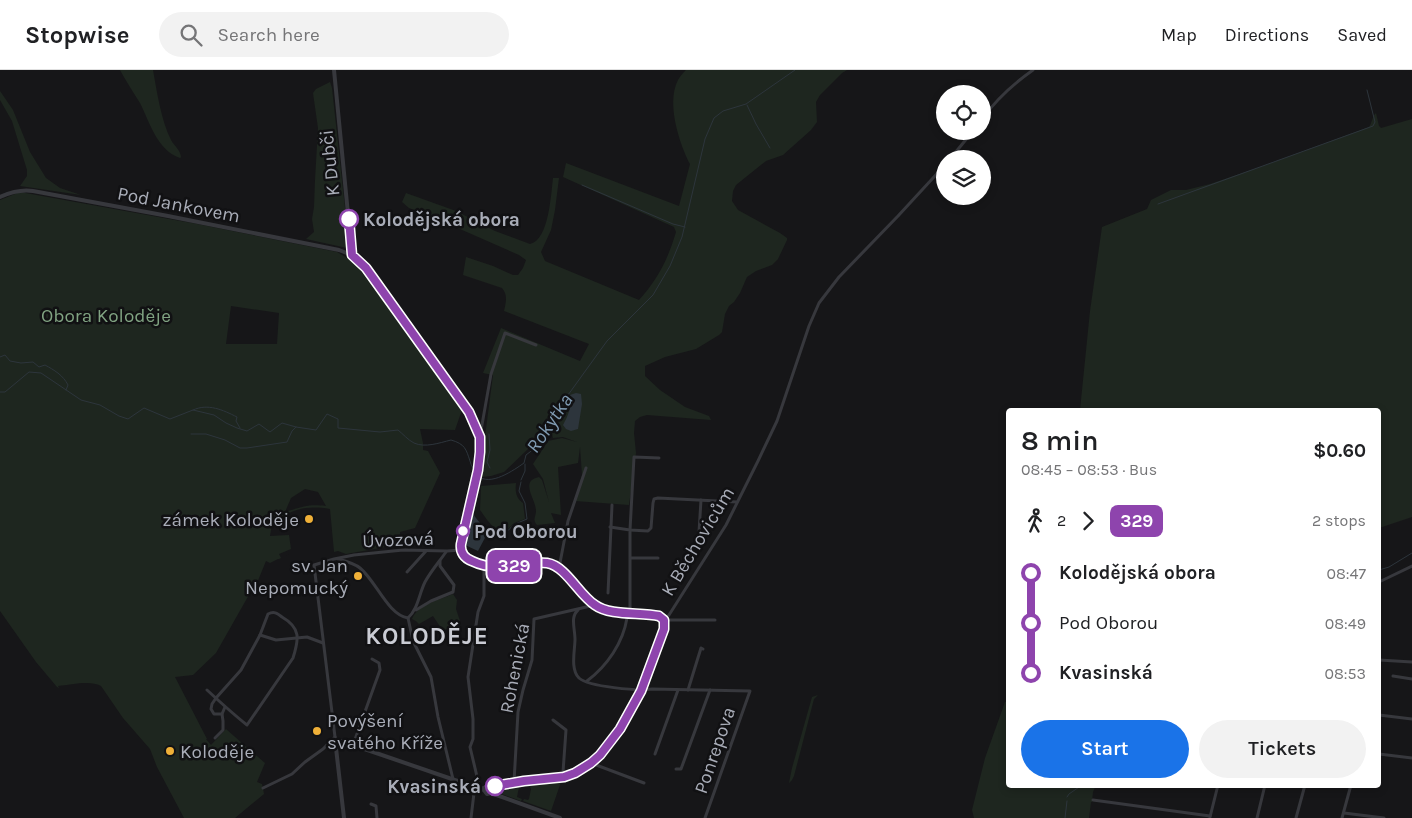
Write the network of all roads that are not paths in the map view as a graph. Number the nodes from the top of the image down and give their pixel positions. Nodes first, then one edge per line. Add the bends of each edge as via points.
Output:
1 (334, 70) edge
2 (1033, 70) edge
3 (991, 107) edge
4 (966, 140) edge
5 (957, 150) edge
6 (936, 175) edge
7 (0, 197) edge
8 (352, 255) junction
9 (536, 345) dead end
10 (480, 437) junction
11 (659, 458) dead end
12 (586, 468) dead end
13 (701, 500) junction
14 (738, 502) junction
15 (612, 505) dead end
16 (610, 527) junction
17 (630, 530) junction
18 (699, 532) dead end
19 (427, 550) junction
20 (461, 550) junction
21 (446, 551) junction
22 (337, 558) junction
23 (631, 558) junction
24 (658, 558) dead end
25 (440, 561) junction
26 (484, 566) junction
27 (1412, 566) edge
28 (559, 568) junction
29 (407, 572) dead end
30 (1381, 581) edge
31 (608, 593) dead end
32 (595, 605) junction
33 (416, 610) junction
34 (578, 610) junction
35 (630, 612) junction
36 (408, 618) junction
37 (628, 618) dead end
38 (664, 620) junction
39 (715, 620) dead end
40 (260, 635) junction
41 (298, 638) junction
42 (324, 643) junction
43 (703, 648) dead end
44 (372, 659) dead end
45 (1381, 660) edge
46 (1412, 662) edge
47 (1393, 676) dead end
48 (1412, 679) edge
49 (586, 682) junction
50 (207, 690) dead end
51 (678, 690) junction
52 (688, 690) junction
53 (710, 690) junction
54 (641, 691) junction
55 (216, 698) junction
56 (225, 707) junction
57 (222, 714) junction
58 (1381, 715) edge
59 (1412, 719) edge
60 (553, 720) dead end
61 (335, 737) junction
62 (215, 738) dead end
63 (338, 742) junction
64 (353, 745) junction
65 (655, 754) dead end
66 (1381, 754) edge
67 (1412, 758) edge
68 (591, 763) junction
69 (676, 769) dead end
70 (564, 777) junction
71 (453, 780) junction
72 (514, 782) junction
73 (644, 783) dead end
74 (492, 786) junction
75 (263, 788) dead end
76 (478, 788) junction
77 (1217, 788) edge
78 (1265, 788) edge
79 (1304, 788) edge
80 (1350, 788) edge
81 (484, 789) junction
82 (491, 793) junction
83 (1093, 800) dead end
84 (372, 804) dead end
85 (1344, 813) junction
86 (547, 816) edge
87 (1210, 817) edge
88 (344, 818) edge
89 (377, 818) edge
90 (471, 818) edge
91 (560, 818) edge
92 (705, 818) edge
93 (1257, 818) edge
94 (1296, 818) edge
95 (1342, 818) edge
96 (1384, 818) edge

1 - 8 street, K Dubči
2 - 3 street
4 - 5 street
6 - 14 street, K Běchovicům via 839,277 819,303 777,421
7 - 8 street, Pod Jankovem via 16,191 33,191 335,249
8 - 10 street via 366,268 469,412
9 - 10 street via 505,333 491,374
10 - 20 street via 478,470
11 - 17 street via 634,457
12 - 28 street via 568,521
13 - 14 street
13 - 17 street via 658,498 652,503 651,528 648,531
13 - 18 street
14 - 38 street, K Běchovicům
15 - 16 street
16 - 17 street
16 - 31 street
17 - 23 street
19 - 21 street, Úvozová
19 - 22 street, Úvozová
19 - 29 street
20 - 21 street, Úvozová
20 - 26 street via 466,558
21 - 25 street
22 - 36 street via 358,567 393,610
22 - 42 street, Úvozová via 314,565
23 - 24 street
23 - 35 street
25 - 33 street via 426,580
25 - 33 street via 440,566 454,585 453,592
26 - 28 street via 546,563
26 - 76 street via 484,596 478,612 468,677 473,719 470,747
27 - 30 street
28 - 32 street
32 - 34 street, Rohenická
32 - 35 street via 612,612
33 - 36 street
34 - 49 street via 574,614 574,668 579,678
34 - 72 street, Rohenická via 534,619 532,660 518,712
35 - 38 street
36 - 71 street via 416,650 431,677
37 - 49 street via 615,652
38 - 39 street
38 - 54 street, K Běchovicům via 664,629
40 - 41 street via 276,640
40 - 41 street via 267,617 275,612 292,624
40 - 55 street via 241,670
41 - 42 street via 307,637
41 - 56 street via 293,658 247,725
42 - 61 street
43 - 52 street
44 - 64 street via 379,663 380,670
45 - 46 street
47 - 48 street
49 - 54 street
50 - 55 street
51 - 52 street
51 - 54 street
51 - 65 street
52 - 53 street
53 - 69 street via 681,769
53 - 92 street, Ponrepova via 750,691
54 - 68 street, K Běchovicům via 620,729
55 - 56 street
55 - 57 street via 211,709 214,714
56 - 57 street
57 - 62 street via 223,730
58 - 59 street
60 - 70 street via 566,730
61 - 63 street
61 - 75 street via 292,774
63 - 64 street
63 - 88 street
64 - 71 street
66 - 67 street
68 - 70 street, K Běchovicům
68 - 73 street
70 - 72 street, K Běchovicům
71 - 76 street
72 - 74 street, K Běchovicům
74 - 81 street
74 - 82 street
76 - 81 street
76 - 90 street via 474,792
77 - 87 street
78 - 93 street
79 - 94 street
80 - 85 street
81 - 82 street via 487,794
82 - 86 street
83 - 87 street
84 - 89 street via 376,806
85 - 95 street
85 - 96 street
86 - 91 street

